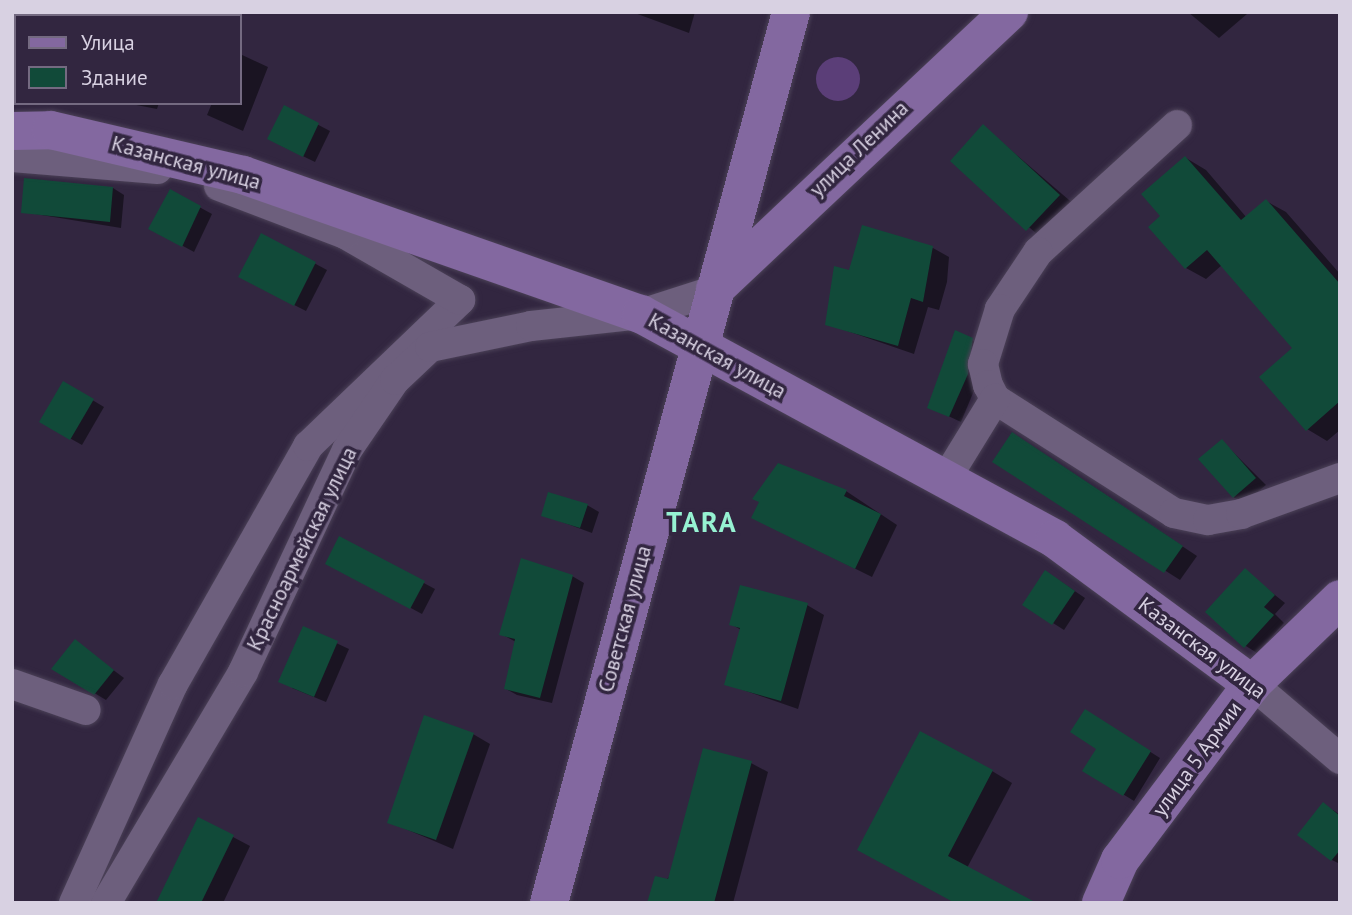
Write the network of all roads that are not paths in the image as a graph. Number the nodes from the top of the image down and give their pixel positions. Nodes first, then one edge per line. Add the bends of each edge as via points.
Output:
1 (791, 12) edge
2 (1009, 12) edge
3 (1177, 125) dead end
4 (12, 131) edge
5 (12, 157) edge
6 (713, 291) junction
7 (641, 314) junction
8 (698, 348) junction
9 (995, 399) junction
10 (947, 477) junction
11 (1340, 478) edge
12 (1340, 599) edge
13 (12, 684) edge
14 (1252, 684) junction
15 (86, 710) dead end
16 (1340, 759) edge
17 (74, 903) edge
18 (106, 903) edge
19 (548, 903) edge
20 (1101, 903) edge

1 - 6 main road, Советская улица
2 - 6 main road, улица Ленина
3 - 9 street via 1038,252 1000,309 983,364
4 - 7 main road, Казанская улица via 51,130 243,176
5 - 17 street via 179,170 345,234 460,300 309,446 173,684
6 - 7 street, Красноармейская улица
6 - 8 main road, Советская улица
7 - 8 main road, Казанская улица
7 - 18 street, Красноармейская улица via 531,326 430,347 395,380 347,450 243,672
8 - 10 main road, Казанская улица
8 - 19 main road, Советская улица
9 - 10 street
9 - 11 street via 1174,513 1208,520 1241,514
10 - 14 main road, Казанская улица via 1055,539
12 - 14 main road, улица 5 Армии
13 - 15 street
14 - 16 street, Казанская улица
14 - 20 main road, улица 5 Армии via 1119,860

